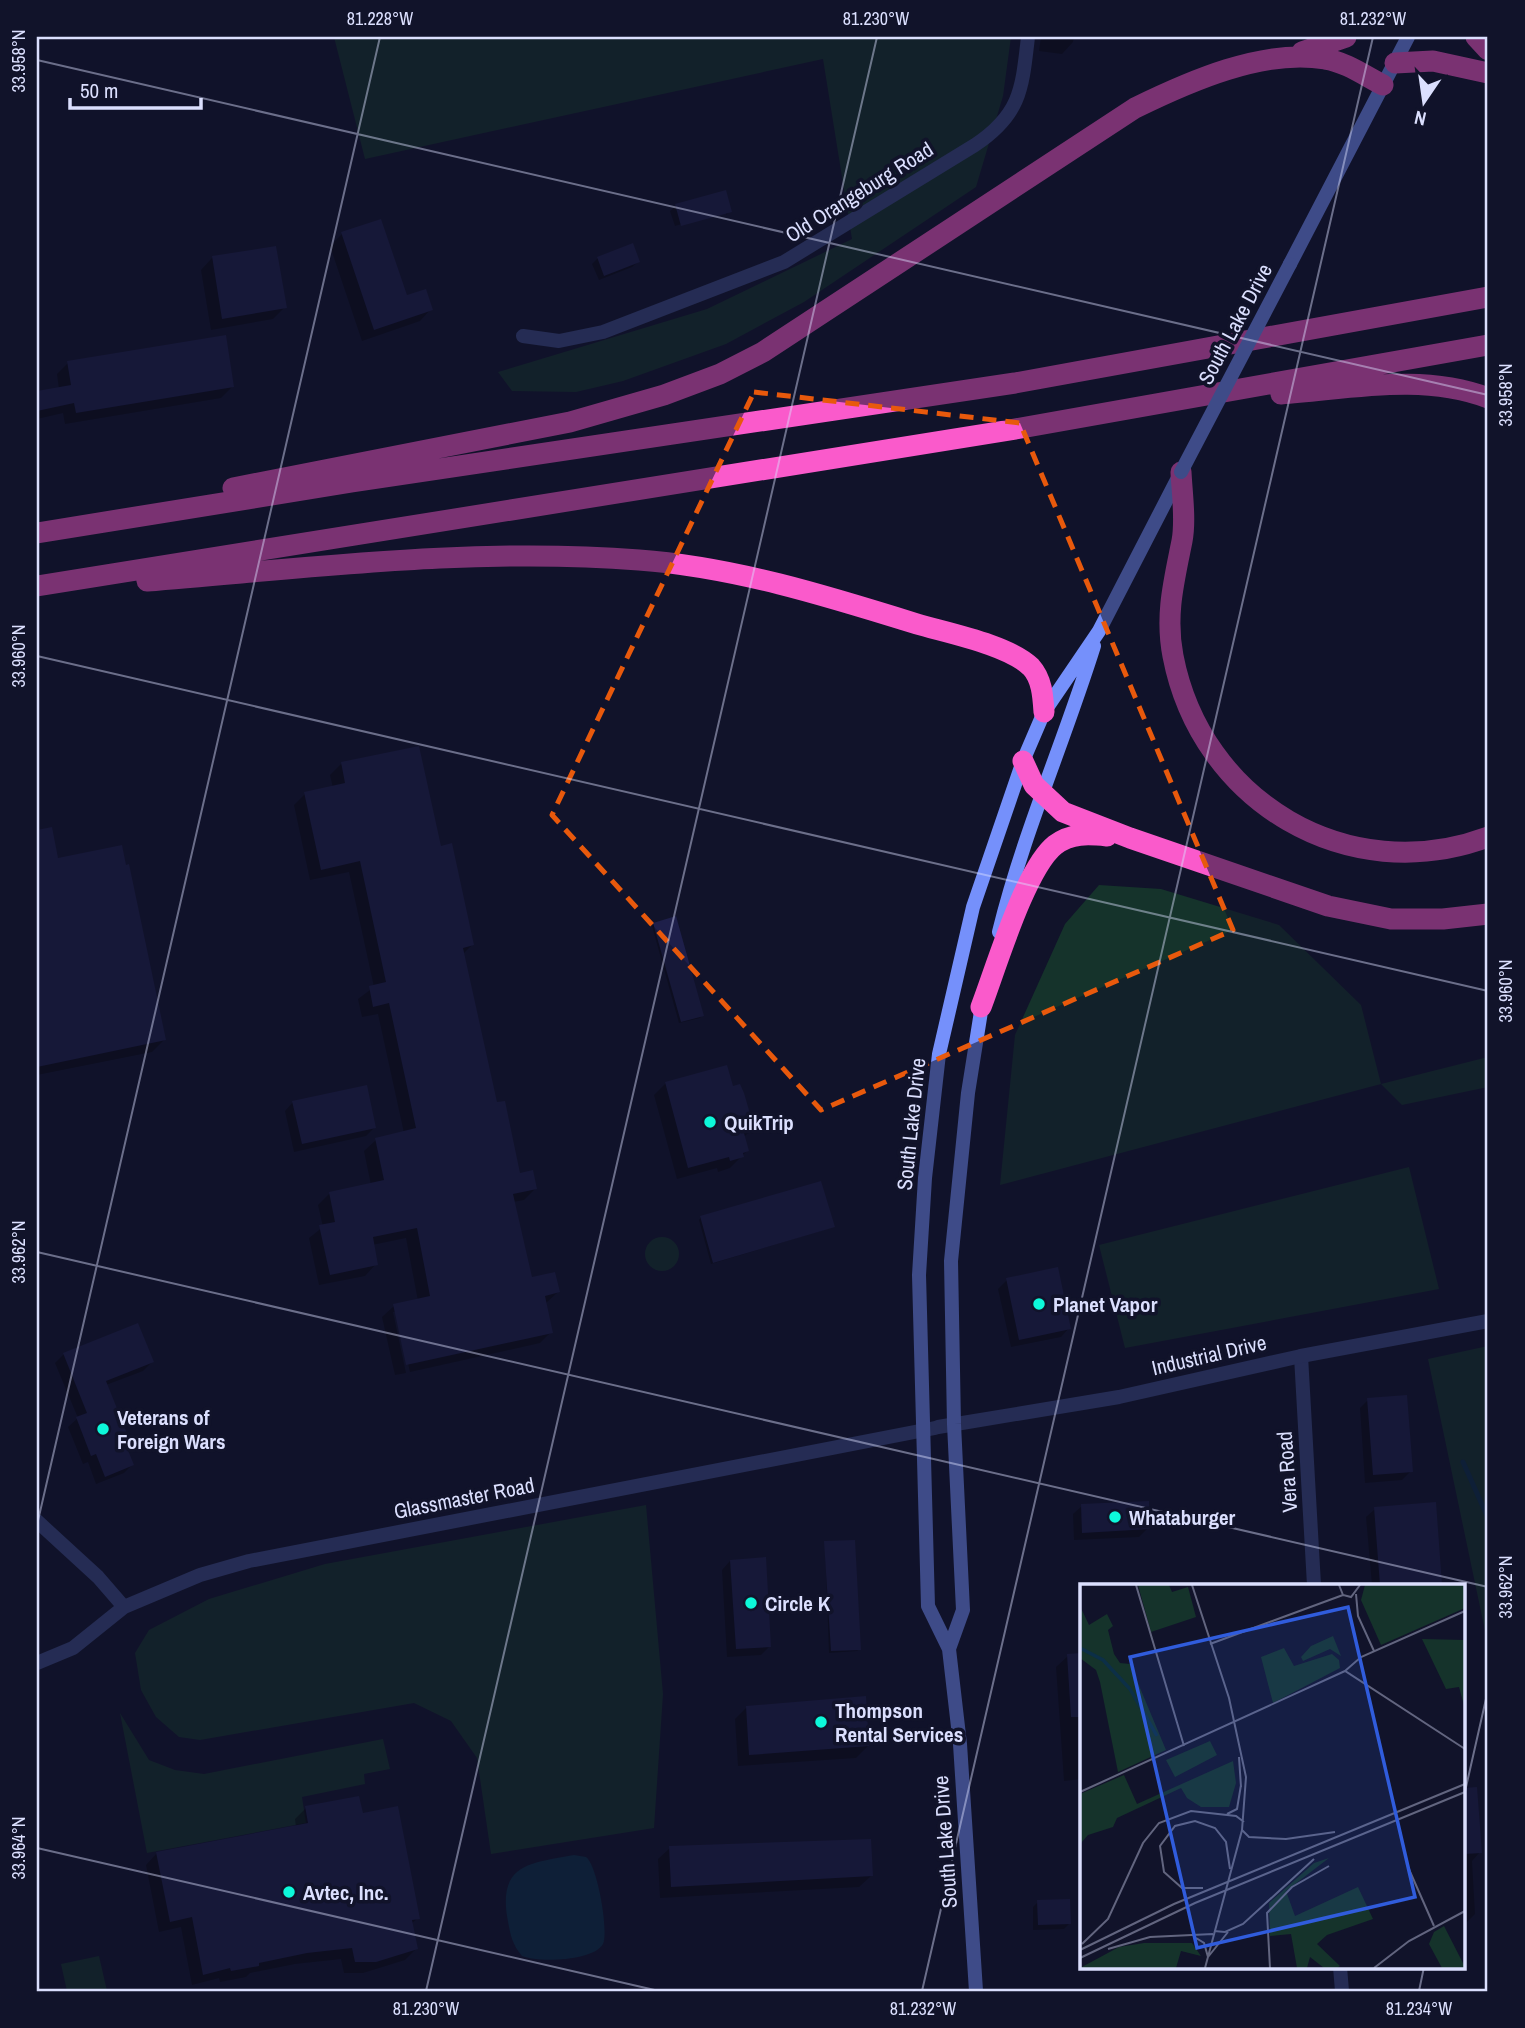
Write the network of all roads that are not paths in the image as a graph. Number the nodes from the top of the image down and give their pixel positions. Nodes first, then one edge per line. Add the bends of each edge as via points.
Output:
1 (1028, 37) edge
2 (1346, 37) edge
3 (1408, 37) edge
4 (1476, 37) edge
5 (1488, 50) edge
6 (1277, 60) junction
7 (1395, 63) junction
8 (1488, 73) edge
9 (1383, 85) junction
10 (1488, 297) edge
11 (523, 336) dead end
12 (1488, 345) edge
13 (1488, 398) edge
14 (1143, 406) junction
15 (1181, 472) junction
16 (37, 531) edge
17 (37, 588) edge
18 (1099, 631) junction
19 (1044, 712) junction
20 (1023, 761) junction
21 (1041, 794) junction
22 (1488, 837) edge
23 (1130, 838) junction
24 (1488, 914) edge
25 (981, 1007) junction
26 (1488, 1321) edge
27 (1301, 1356) junction
28 (954, 1424) junction
29 (931, 1429) junction
30 (37, 1521) edge
31 (1314, 1584) edge
32 (124, 1606) junction
33 (948, 1649) junction
34 (37, 1663) edge
35 (1340, 1968) edge
36 (976, 1991) edge
37 (1342, 1991) edge

1 - 11 street, Old Orangeburg Road via 1018,101 1001,125 801,255 603,332 559,341
2 - 6 highway
3 - 7 main road, South Lake Drive
4 - 5 highway
6 - 9 highway via 1313,57 1333,61
6 - 16 highway via 1197,80 1135,108 798,331 720,374 617,411 570,422 365,460
7 - 8 highway via 1433,61
7 - 9 main road, South Lake Drive
9 - 15 main road, South Lake Drive, bridge
10 - 16 highway via 1015,383
12 - 14 highway
13 - 14 highway via 1448,387 1405,383
14 - 17 highway
15 - 18 main road, South Lake Drive
15 - 22 highway via 1183,538 1169,600 1172,655 1187,704 1222,764 1257,801 1284,820 1341,843 1412,853 1459,847
17 - 19 highway via 450,556 640,560 767,582 1007,653 1033,669 1042,686
18 - 19 main road, South Lake Drive
18 - 21 main road, South Lake Drive via 1070,723
19 - 20 main road, South Lake Drive
20 - 21 highway
20 - 29 main road, South Lake Drive via 974,907 939,1054 919,1275 920,1379
21 - 23 highway via 1063,812
21 - 25 main road, South Lake Drive via 1006,905
23 - 24 highway via 1352,913 1418,920
23 - 25 highway via 1077,835 1044,856 1020,904
25 - 28 main road, South Lake Drive via 951,1261
26 - 27 street, Industrial Drive
27 - 28 street, Industrial Drive via 1119,1397
27 - 31 street, Vera Road
28 - 29 street, Industrial Drive
28 - 33 main road, South Lake Drive via 963,1610
29 - 32 street, Glassmaster Road via 249,1562 200,1575
29 - 33 main road, South Lake Drive via 928,1606
30 - 32 street
32 - 34 street, Glassmaster Road via 73,1648
33 - 36 main road, South Lake Drive via 960,1744
35 - 37 street

